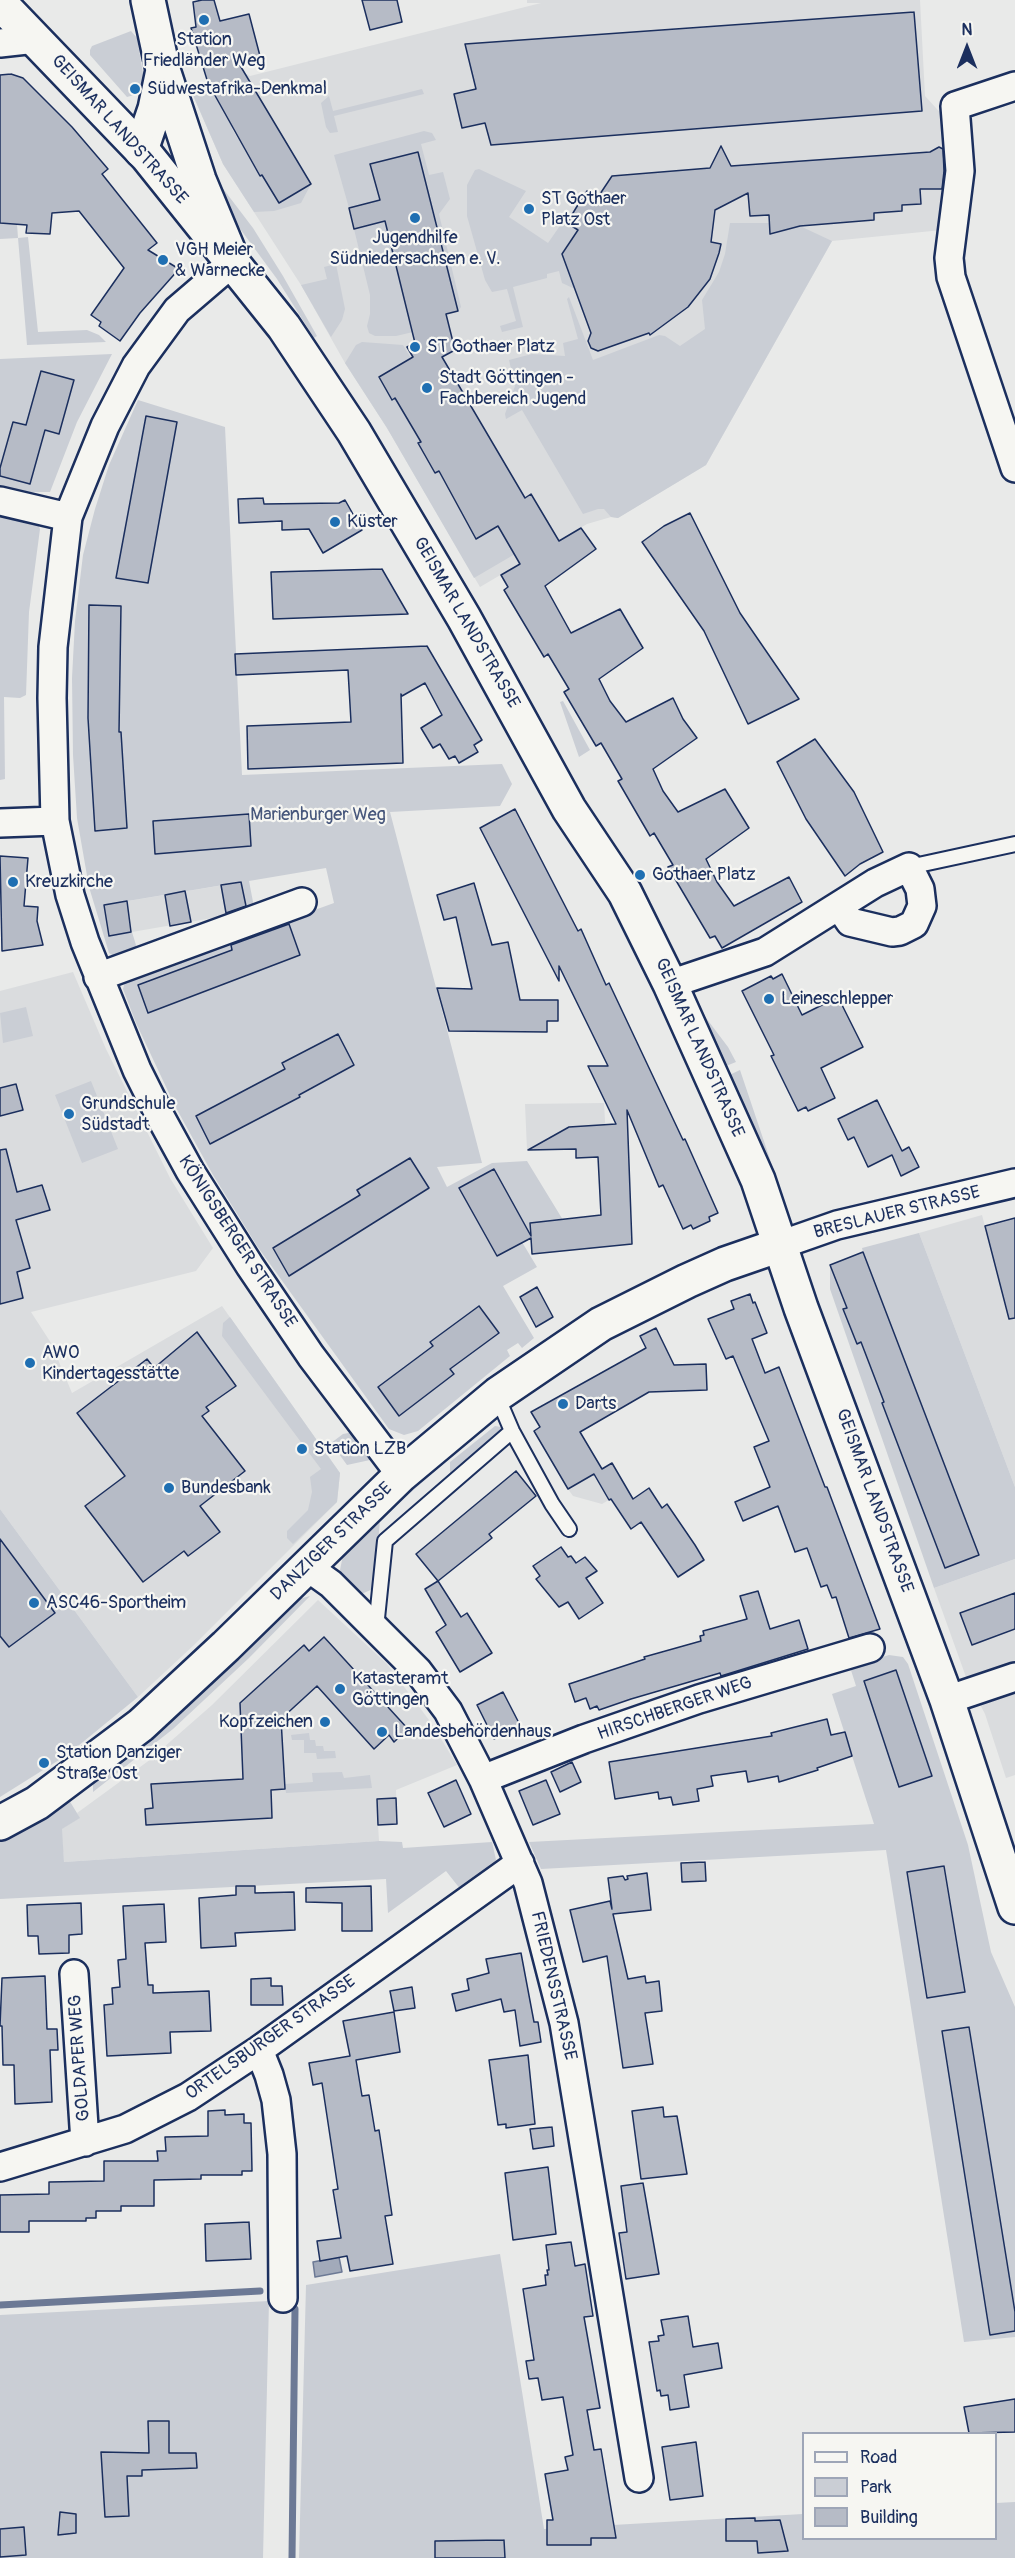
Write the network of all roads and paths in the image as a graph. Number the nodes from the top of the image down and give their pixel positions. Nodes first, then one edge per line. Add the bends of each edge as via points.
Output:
1 (148, 0) edge
2 (0, 3) edge
3 (36, 39) junction
4 (0, 43) edge
5 (163, 70) junction
6 (1015, 86) edge
7 (141, 150) junction
8 (233, 262) junction
9 (1015, 468) edge
10 (0, 501) edge
11 (68, 517) junction
12 (55, 820) junction
13 (0, 823) edge
14 (1015, 844) edge
15 (909, 867) junction
16 (302, 902) dead end
17 (839, 906) junction
18 (98, 976) junction
19 (670, 984) junction
20 (1015, 1183) edge
21 (780, 1245) junction
22 (497, 1395) junction
23 (512, 1431) junction
24 (401, 1475) junction
25 (569, 1528) dead end
26 (306, 1566) junction
27 (376, 1630) junction
28 (870, 1648) dead end
29 (1015, 1677) edge
30 (947, 1700) junction
31 (483, 1779) junction
32 (0, 1823) edge
33 (520, 1863) junction
34 (1015, 1907) edge
35 (74, 1974) dead end
36 (259, 2050) junction
37 (85, 2142) junction
38 (0, 2167) edge
39 (283, 2298) dead end
40 (639, 2478) dead end

1 - 5 main road, GEISMAR LANDSTRASSE
2 - 3 main road, GEISMAR LANDSTRASSE
3 - 4 street
3 - 7 main road, GEISMAR LANDSTRASSE
5 - 7 main road
5 - 8 main road, GEISMAR LANDSTRASSE via 199,180
6 - 9 street via 955,106 960,171 949,258 951,277
7 - 8 main road, GEISMAR LANDSTRASSE
8 - 11 street, KÖNIGSBERGER STRASSE via 177,310 136,366 105,426
8 - 19 main road, GEISMAR LANDSTRASSE via 284,327 354,432 459,608 569,809 625,893
10 - 11 street
11 - 12 street, KÖNIGSBERGER STRASSE via 53,647
12 - 13 street
12 - 18 street, KÖNIGSBERGER STRASSE via 70,895
14 - 15 lane
15 - 17 street via 874,883
15 - 17 street via 920,890 922,906 918,918 908,928 892,932 850,922
16 - 18 street
17 - 19 street via 765,952
18 - 24 street, KÖNIGSBERGER STRASSE via 137,1070 190,1171 311,1356
19 - 21 main road, GEISMAR LANDSTRASSE via 758,1180
20 - 21 street, BRESLAUER STRASSE via 837,1226
21 - 22 main road, DANZIGER STRASSE via 706,1272 601,1324
21 - 30 main road, GEISMAR LANDSTRASSE
22 - 23 lane
22 - 24 main road, DANZIGER STRASSE
23 - 25 lane
23 - 27 lane via 385,1541
24 - 26 main road, DANZIGER STRASSE
26 - 27 street, FRIEDENSSTRASSE via 331,1584
26 - 32 main road, DANZIGER STRASSE via 141,1725 36,1803
27 - 31 street, FRIEDENSSTRASSE via 418,1671 448,1711
28 - 31 street, HIRSCHBERGER WEG via 699,1699
29 - 30 street
30 - 34 main road, GEISMAR LANDSTRASSE
31 - 33 street, FRIEDENSSTRASSE
33 - 36 street, ORTELSBURGER STRASSE
33 - 40 street, FRIEDENSSTRASSE via 564,2023
35 - 37 street, GOLDAPER WEG
36 - 37 street, ORTELSBURGER STRASSE via 188,2097 125,2129
36 - 39 street via 276,2100 282,2154
37 - 38 street, ORTELSBURGER STRASSE

